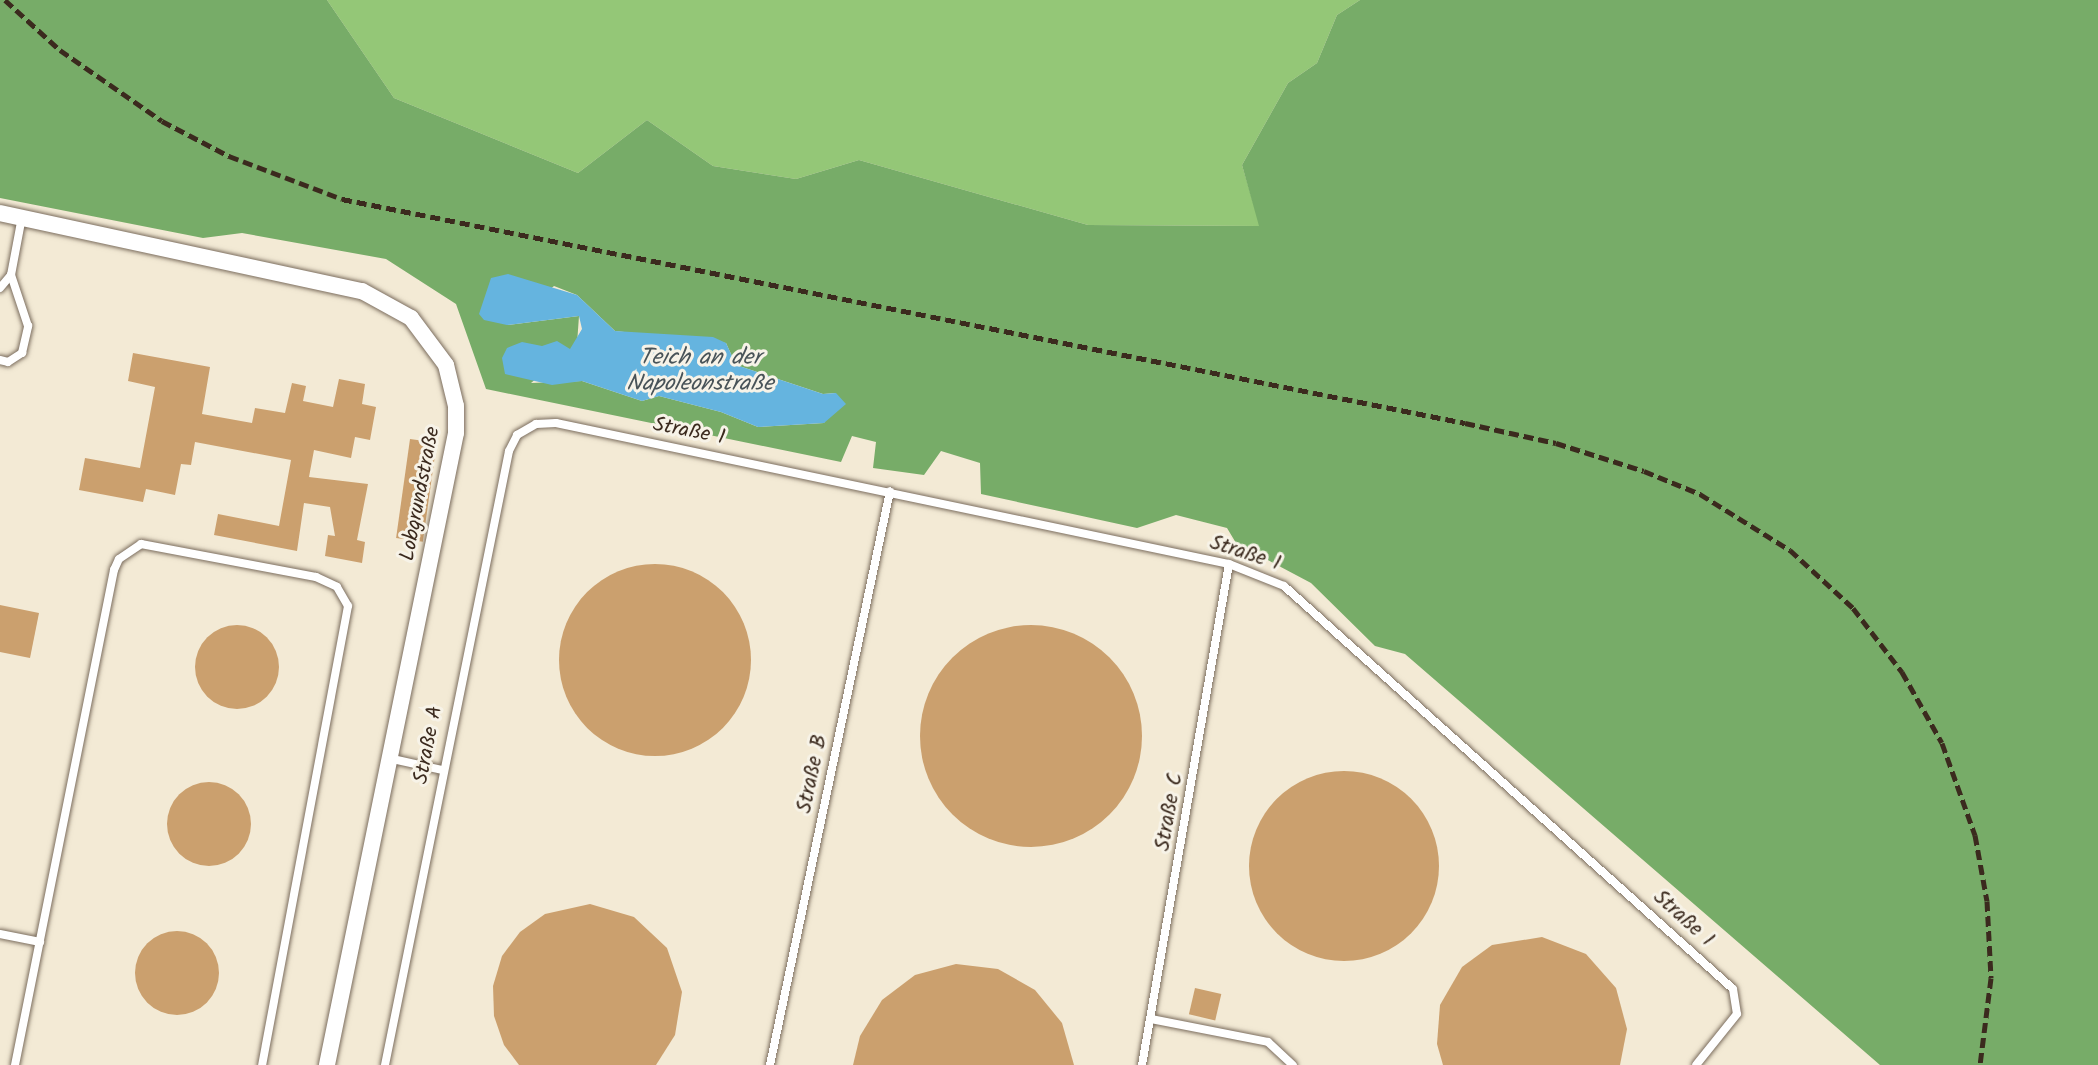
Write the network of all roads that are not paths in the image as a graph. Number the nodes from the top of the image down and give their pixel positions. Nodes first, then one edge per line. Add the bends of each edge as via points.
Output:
1 (0, 213) edge
2 (22, 217) junction
3 (11, 275) junction
4 (0, 288) edge
5 (0, 360) edge
6 (517, 435) joint
7 (890, 491) junction
8 (1229, 564) junction
9 (388, 758) junction
10 (442, 770) junction
11 (0, 934) edge
12 (40, 942) junction
13 (1151, 1019) junction
14 (15, 1065) edge
15 (262, 1065) edge
16 (327, 1065) edge
17 (384, 1065) edge
18 (770, 1065) edge
19 (1142, 1065) edge
20 (1293, 1065) edge
21 (1696, 1065) edge

1 - 2 street, Lobgrundstraße
2 - 3 lane
2 - 9 street, Lobgrundstraße via 362,291 398,308 436,348 453,384 456,433
3 - 4 lane
3 - 5 lane via 28,326 22,353 8,362
6 - 7 lane, Straße 1 via 536,424 556,424
6 - 10 lane, Straße A via 503,477
7 - 8 lane, Straße 1
7 - 18 lane, Straße B
8 - 13 lane, Straße C
8 - 21 lane, Straße 1 via 1284,586 1732,989 1737,1014
9 - 10 lane
9 - 16 street, Lobgrundstraße
10 - 17 lane, Straße A
11 - 12 lane
12 - 14 lane
12 - 15 lane via 120,559 141,544 316,577 337,587 348,607 348,622
13 - 19 lane, Straße C
13 - 20 lane via 1268,1042

